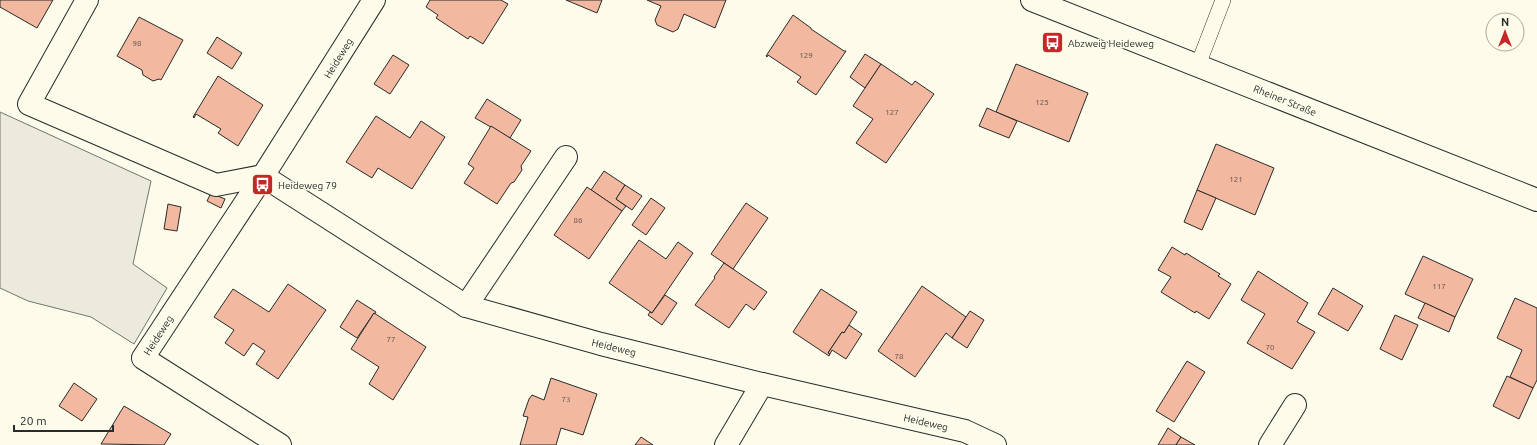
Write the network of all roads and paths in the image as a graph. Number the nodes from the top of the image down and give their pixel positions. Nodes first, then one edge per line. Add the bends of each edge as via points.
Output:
1 (87, 0) edge
2 (374, 0) edge
3 (1032, 0) edge
4 (1223, 0) edge
5 (1198, 65) junction
6 (566, 157) dead end
7 (263, 176) junction
8 (1537, 200) edge
9 (466, 306) junction
10 (762, 384) junction
11 (1295, 405) dead end
12 (280, 445) edge
13 (726, 445) edge
14 (995, 445) edge
15 (1270, 445) edge

1 - 7 street via 28,104 216,185
2 - 7 street, Heideweg
3 - 5 street, Rheiner Straße
4 - 5 lane
5 - 8 street, Rheiner Straße
6 - 9 street
7 - 9 street, Heideweg
7 - 12 street, Heideweg via 143,358
9 - 10 street, Heideweg via 601,344
10 - 13 street
10 - 14 street, Heideweg via 965,431
11 - 15 street

